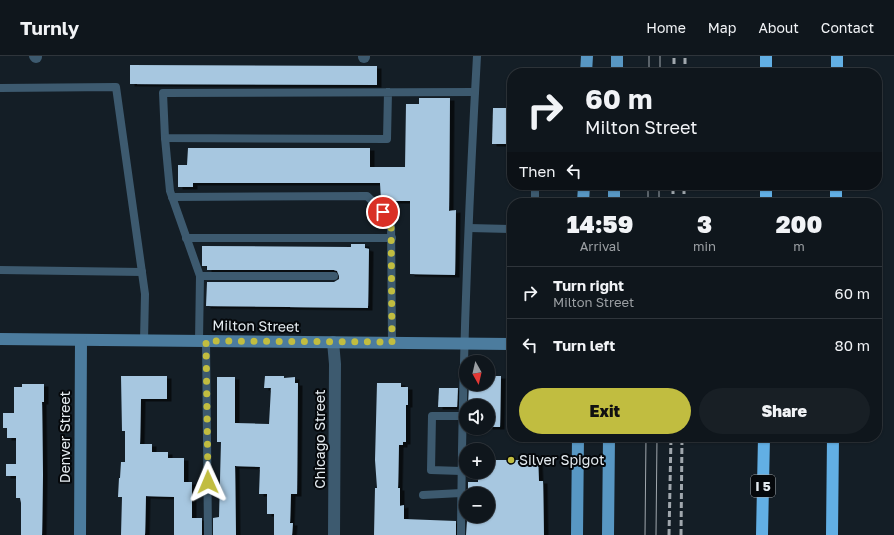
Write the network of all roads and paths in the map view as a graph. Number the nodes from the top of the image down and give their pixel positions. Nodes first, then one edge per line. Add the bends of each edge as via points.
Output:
1 (477, 56) edge
2 (587, 56) edge
3 (617, 56) edge
4 (766, 56) edge
5 (837, 56) edge
6 (586, 68) edge
7 (617, 68) edge
8 (766, 68) edge
9 (837, 68) edge
10 (0, 88) edge
11 (388, 92) junction
12 (475, 92) junction
13 (165, 138) junction
14 (172, 197) junction
15 (468, 228) junction
16 (507, 229) edge
17 (186, 238) junction
18 (392, 238) junction
19 (0, 270) edge
20 (142, 272) junction
21 (200, 276) junction
22 (334, 276) dead end
23 (0, 339) edge
24 (81, 340) junction
25 (144, 340) junction
26 (202, 341) junction
27 (333, 342) junction
28 (392, 342) junction
29 (464, 344) junction
30 (507, 344) edge
31 (462, 399) edge
32 (459, 416) edge
33 (578, 442) edge
34 (610, 442) edge
35 (764, 442) edge
36 (833, 442) edge
37 (459, 471) edge
38 (459, 493) edge
39 (423, 495) dead end
40 (461, 523) edge
41 (80, 535) edge
42 (208, 535) edge
43 (334, 535) edge
44 (461, 535) edge
45 (578, 535) edge
46 (608, 535) edge
47 (762, 535) edge
48 (832, 535) edge

1 - 12 lane
2 - 6 main road
3 - 7 main road
4 - 8 highway
5 - 9 highway
10 - 20 lane via 116,87
11 - 12 lane
11 - 13 lane via 387,139
11 - 13 lane via 163,93
12 - 15 lane
13 - 14 lane
14 - 17 lane
14 - 18 lane via 367,196 391,219
15 - 16 lane
15 - 29 lane
17 - 18 lane
17 - 21 lane
18 - 28 lane
19 - 20 lane
20 - 25 lane via 145,294
21 - 22 lane
21 - 26 lane
23 - 24 main road, Milton Street
24 - 25 main road, Milton Street
24 - 41 main road, Denver Street
25 - 26 main road, Milton Street
26 - 27 main road, Milton Street
26 - 42 lane
27 - 28 main road, Milton Street
27 - 43 street, Chicago Street
28 - 29 main road, Milton Street
29 - 30 main road, Milton Street
29 - 31 lane
32 - 37 lane via 432,416 431,470
33 - 45 main road
34 - 46 main road
35 - 47 highway, I 5
36 - 48 highway
38 - 39 lane
40 - 44 lane

